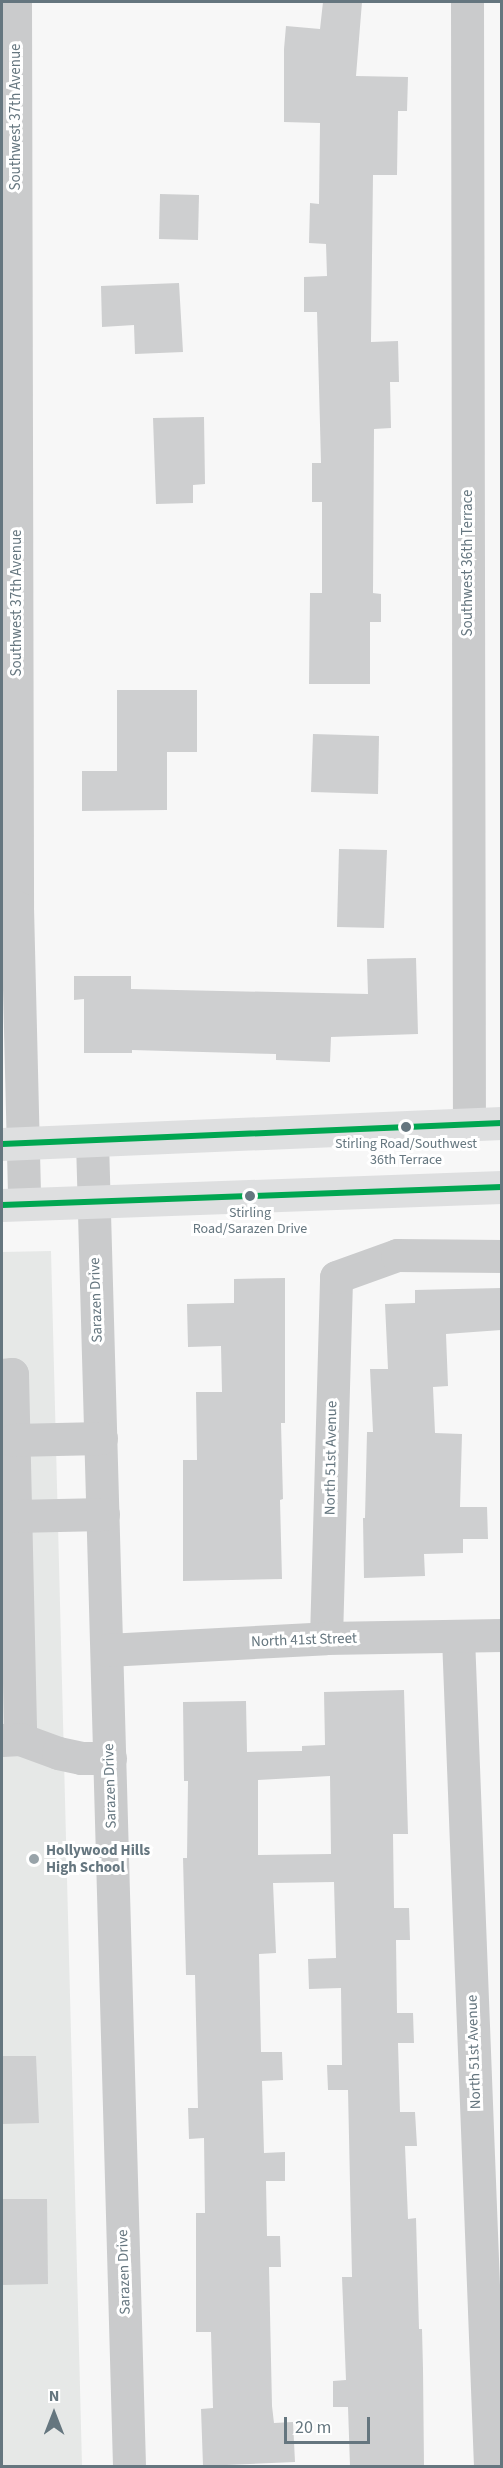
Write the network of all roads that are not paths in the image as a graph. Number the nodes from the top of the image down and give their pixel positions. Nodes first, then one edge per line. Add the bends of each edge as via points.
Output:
1 (15, 2) edge
2 (467, 2) edge
3 (501, 1123) edge
4 (469, 1125) junction
5 (92, 1141) junction
6 (12, 1144) edge
7 (501, 1187) edge
8 (92, 1202) junction
9 (13, 1205) edge
10 (501, 1256) edge
11 (2, 1374) edge
12 (101, 1438) junction
13 (13, 1440) junction
14 (103, 1514) junction
15 (15, 1516) junction
16 (501, 1635) edge
17 (458, 1637) junction
18 (326, 1638) junction
19 (107, 1650) junction
20 (11, 1739) edge
21 (110, 1758) junction
22 (129, 2466) edge
23 (489, 2466) edge

1 - 6 street, Southwest 37th Avenue via 17,907
2 - 4 street, Southwest 36th Terrace
3 - 4 main road
4 - 5 main road
5 - 6 main road
5 - 8 street, Sarazen Drive
6 - 9 street, Southwest 37th Avenue
7 - 8 main road
8 - 9 main road
8 - 12 street, Sarazen Drive
10 - 18 street, North 51st Avenue via 397,1255 336,1277
11 - 13 street via 12,1374
12 - 13 street
12 - 14 street, Sarazen Drive
13 - 15 street
14 - 15 street
14 - 19 street, Sarazen Drive
15 - 20 street
16 - 17 street, North 41st Street
17 - 18 street, North 41st Street
17 - 23 street, North 51st Avenue
18 - 19 street, North 41st Street
19 - 21 street, Sarazen Drive
20 - 21 street via 69,1755
21 - 22 street, Sarazen Drive

